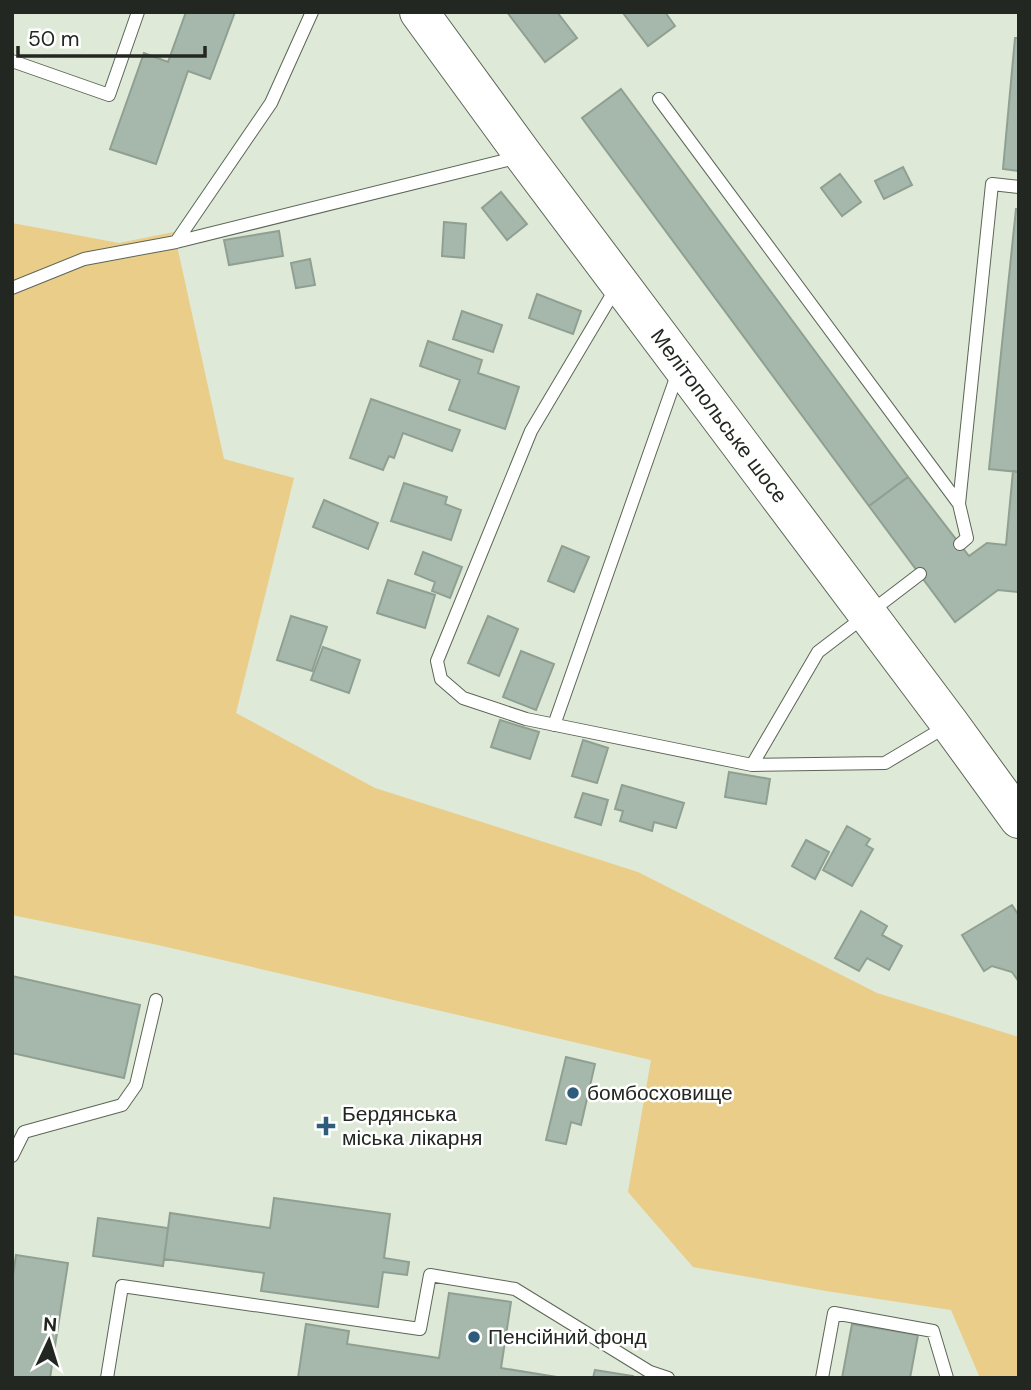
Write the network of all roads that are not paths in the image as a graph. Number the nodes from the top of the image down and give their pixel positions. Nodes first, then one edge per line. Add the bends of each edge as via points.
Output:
1 (138, 12) edge
2 (313, 12) edge
3 (419, 12) edge
4 (12, 61) edge
5 (659, 99) dead end
6 (524, 156) junction
7 (1019, 187) edge
8 (176, 242) junction
9 (619, 283) junction
10 (12, 288) edge
11 (680, 364) junction
12 (959, 503) junction
13 (960, 544) dead end
14 (920, 574) dead end
15 (869, 614) junction
16 (554, 724) junction
17 (950, 724) junction
18 (752, 765) junction
19 (1019, 819) edge
20 (156, 1000) dead end
21 (12, 1156) edge
22 (107, 1378) edge
23 (668, 1378) edge
24 (822, 1378) edge
25 (947, 1378) edge

1 - 4 lane via 109,95
2 - 8 lane via 271,103
3 - 6 main road, Мелітопольське шосе
5 - 12 lane
6 - 8 lane
6 - 9 main road, Мелітопольське шосе
7 - 12 lane via 992,184
8 - 10 lane via 84,259
9 - 11 main road, Мелітопольське шосе
9 - 16 lane via 531,431 437,661 441,679 463,698
11 - 15 main road, Мелітопольське шосе
11 - 16 lane
12 - 13 lane via 967,538
14 - 15 lane
15 - 17 main road, Мелітопольське шосе
15 - 18 lane via 818,652
16 - 18 lane
17 - 18 lane via 885,763
17 - 19 main road, Мелітопольське шосе
20 - 21 lane via 136,1085 122,1105 24,1132
22 - 23 lane via 122,1286 420,1329 430,1275 515,1289 650,1372
24 - 25 lane via 834,1313 933,1331

